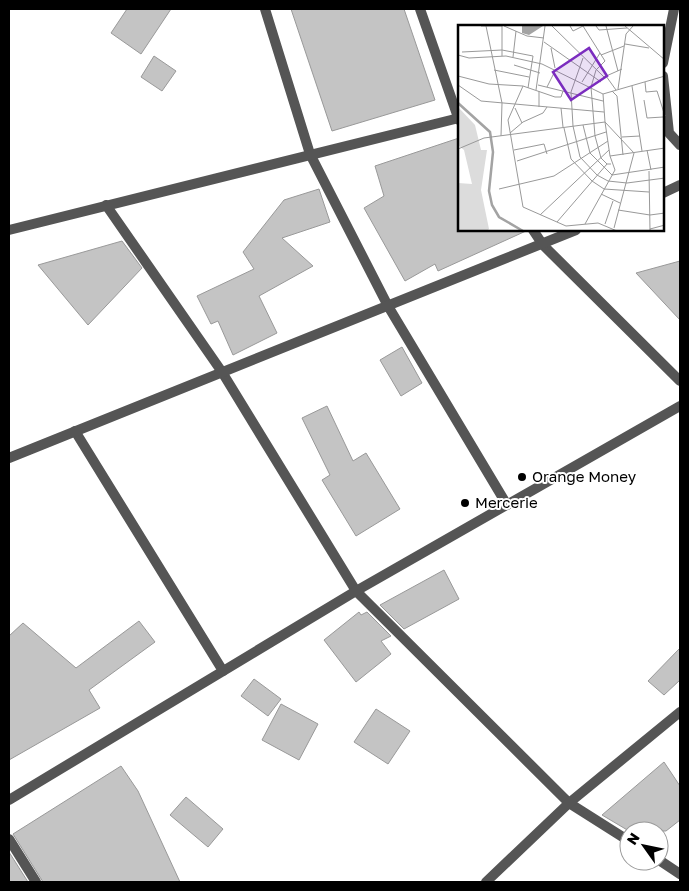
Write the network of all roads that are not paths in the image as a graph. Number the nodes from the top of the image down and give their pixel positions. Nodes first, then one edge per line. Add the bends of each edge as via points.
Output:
1 (265, 9) edge
2 (420, 9) edge
3 (676, 12) edge
4 (664, 60) edge
5 (664, 86) edge
6 (458, 116) edge
7 (458, 119) edge
8 (680, 145) edge
9 (310, 154) junction
10 (680, 185) edge
11 (664, 193) edge
12 (106, 205) junction
13 (9, 230) edge
14 (534, 231) edge
15 (574, 231) edge
16 (543, 244) junction
17 (388, 306) junction
18 (222, 372) junction
19 (680, 381) edge
20 (680, 406) edge
21 (75, 431) junction
22 (9, 458) edge
23 (507, 505) junction
24 (356, 591) junction
25 (222, 672) junction
26 (680, 712) edge
27 (9, 800) edge
28 (569, 803) junction
29 (619, 835) edge
30 (9, 839) edge
31 (669, 867) edge
32 (680, 874) edge
33 (36, 882) edge
34 (486, 882) edge

1 - 9 street
2 - 6 street
3 - 4 street
5 - 8 street via 669,133
7 - 9 street
9 - 12 street
9 - 17 street
10 - 11 street
12 - 13 street
12 - 18 street
14 - 16 street
15 - 16 street
16 - 17 street
16 - 19 street
17 - 18 street
17 - 23 street
18 - 21 street
18 - 24 street
20 - 23 street
21 - 22 street
21 - 25 street
23 - 24 street
24 - 25 street
24 - 28 street
25 - 27 street
26 - 28 street
28 - 29 street
28 - 34 street
30 - 33 street
31 - 32 street

